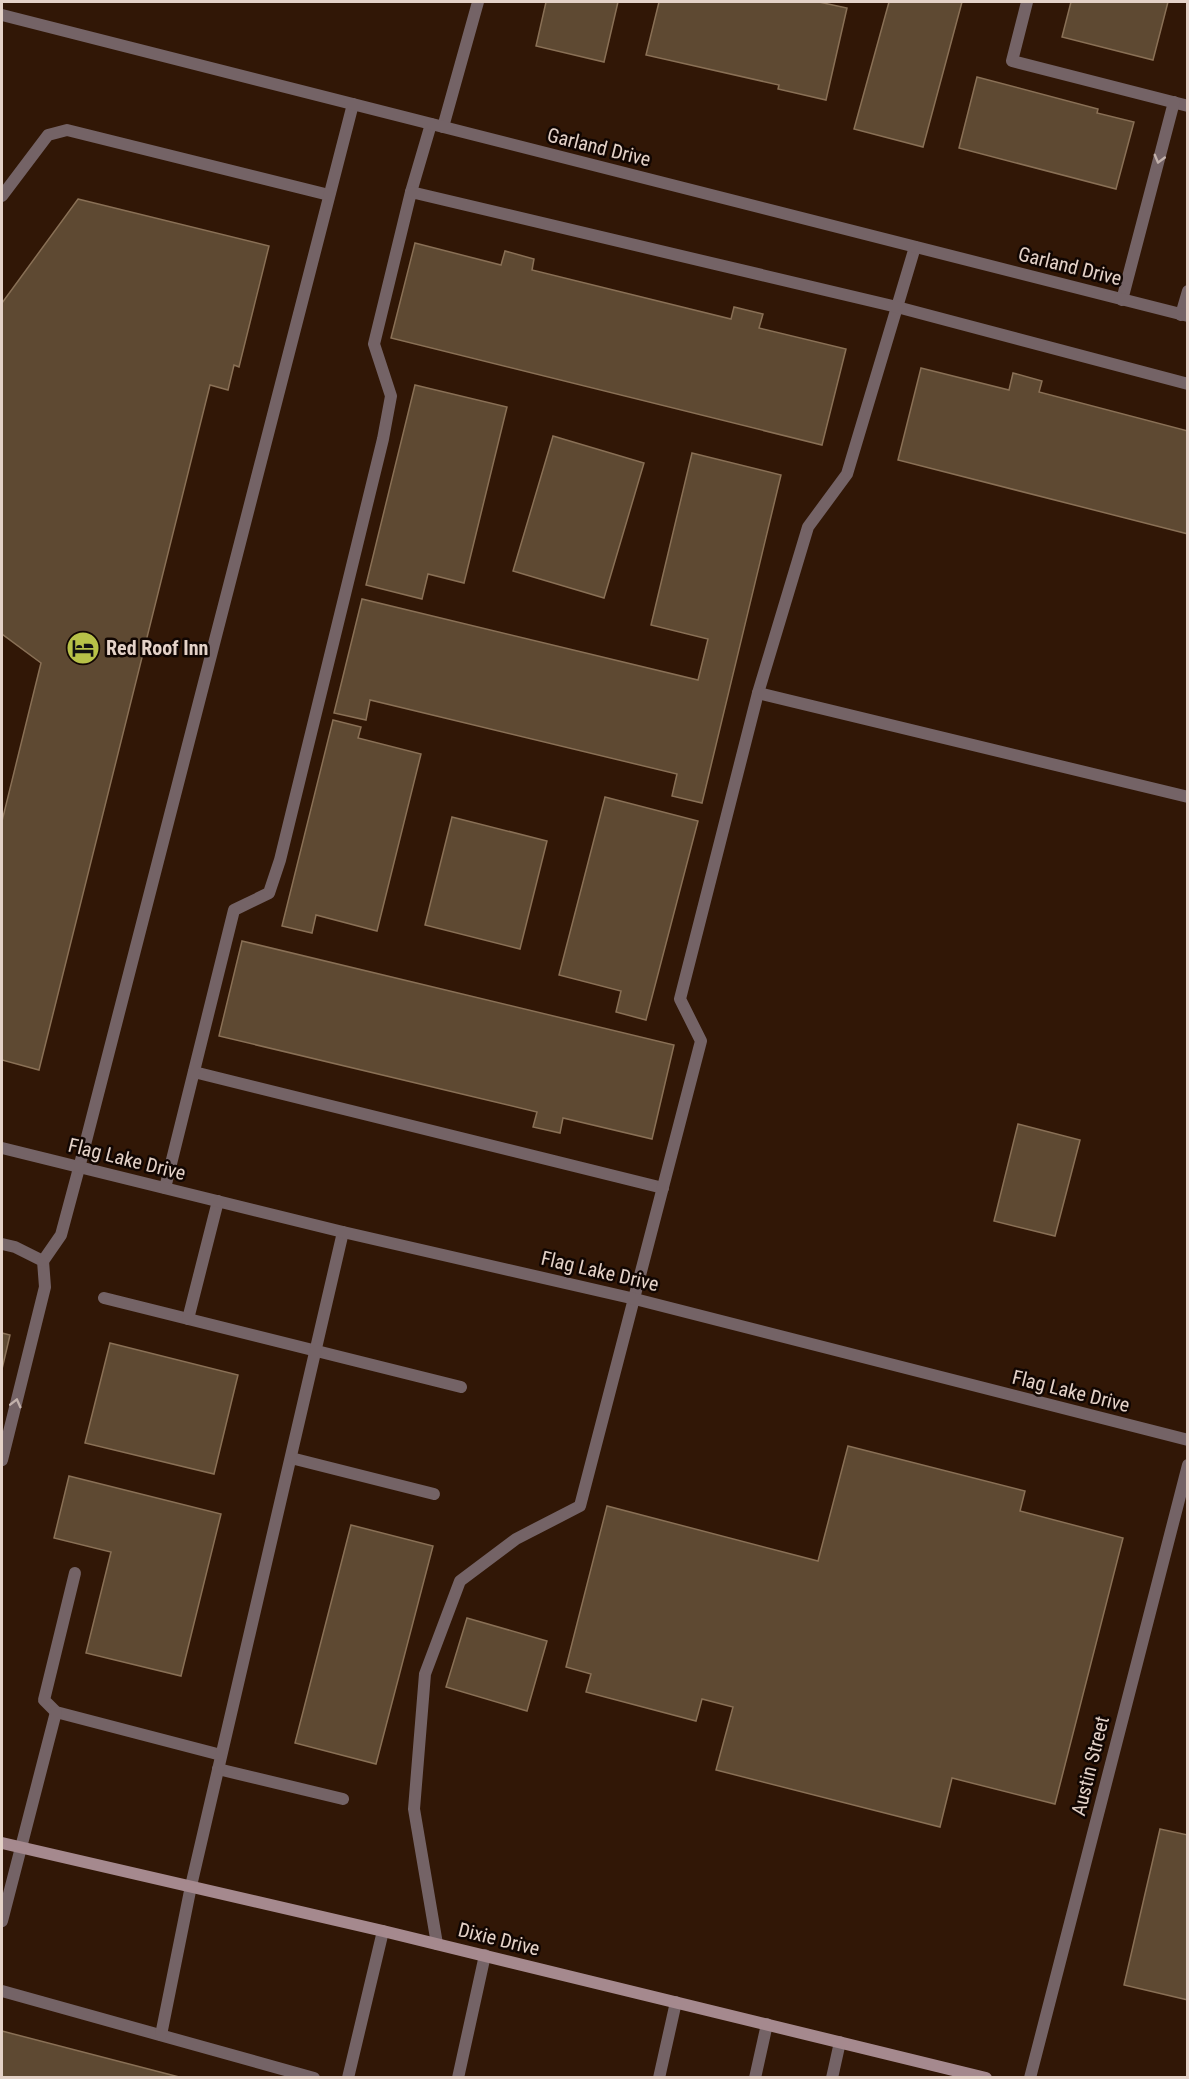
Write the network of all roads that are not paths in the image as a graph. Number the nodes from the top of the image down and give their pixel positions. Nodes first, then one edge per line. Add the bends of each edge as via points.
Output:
1 (478, 2) edge
2 (1027, 2) edge
3 (2, 15) edge
4 (1174, 102) junction
5 (353, 104) junction
6 (1188, 106) edge
7 (437, 125) junction
8 (411, 192) junction
9 (329, 195) junction
10 (2, 196) edge
11 (915, 247) junction
12 (1188, 291) edge
13 (1122, 300) junction
14 (897, 307) junction
15 (1184, 316) edge
16 (1188, 384) edge
17 (758, 693) junction
18 (1188, 797) edge
19 (194, 1072) junction
20 (2, 1148) edge
21 (80, 1168) junction
22 (165, 1188) junction
23 (663, 1188) junction
24 (218, 1201) junction
25 (343, 1232) junction
26 (2, 1244) edge
27 (43, 1261) junction
28 (104, 1298) dead end
29 (634, 1299) junction
30 (188, 1319) junction
31 (316, 1351) junction
32 (460, 1387) dead end
33 (1188, 1440) edge
34 (291, 1458) junction
35 (2, 1460) edge
36 (1188, 1465) edge
37 (434, 1494) dead end
38 (75, 1573) dead end
39 (56, 1712) junction
40 (221, 1755) junction
41 (218, 1769) junction
42 (343, 1799) dead end
43 (2, 1843) edge
44 (20, 1847) junction
45 (191, 1886) junction
46 (2, 1922) edge
47 (383, 1931) junction
48 (437, 1944) junction
49 (485, 1955) junction
50 (2, 1992) edge
51 (676, 2002) junction
52 (767, 2024) junction
53 (161, 2035) junction
54 (840, 2042) junction
55 (971, 2076) edge
56 (314, 2078) edge
57 (348, 2078) edge
58 (458, 2078) edge
59 (659, 2078) edge
60 (755, 2078) edge
61 (832, 2078) edge
62 (986, 2078) edge
63 (1030, 2078) edge

1 - 7 street
2 - 4 street via 1012,61
3 - 5 street, Garland Drive
4 - 6 street
4 -> 13 street
5 - 7 street, Garland Drive
5 - 9 street
7 - 8 street
7 - 11 street, Garland Drive
8 - 14 street
8 - 19 street via 374,345 391,396 385,428 280,860 269,893 234,910
9 - 10 street via 67,130 48,135
9 - 21 street
11 - 13 street, Garland Drive
11 - 14 street
12 - 15 street
13 - 15 street, Garland Drive
14 - 16 street
14 - 17 street via 847,474 808,527
17 - 18 street
17 - 23 street via 680,999 701,1041
19 - 22 street
19 - 23 street
20 - 21 street, Flag Lake Drive
21 - 22 street, Flag Lake Drive
21 - 27 street via 61,1235
22 - 24 street, Flag Lake Drive
23 - 29 street
24 - 25 street, Flag Lake Drive
24 - 30 street
25 - 29 street, Flag Lake Drive
25 - 31 street
26 - 27 street
35 -> 27 street via 45,1287
28 - 30 street
29 - 33 street, Flag Lake Drive
29 - 48 street via 580,1506 516,1539 460,1581 425,1674 414,1809
30 - 31 street
31 - 32 street
31 - 34 street
34 - 37 street
34 - 40 street
36 - 63 street, Austin Street
38 - 39 street via 44,1700
39 - 40 street
39 - 44 street
40 - 41 street
41 - 42 street
41 - 45 street
43 - 44 main road, Dixie Drive
44 - 45 main road, Dixie Drive
44 - 46 street
45 - 47 main road, Dixie Drive
45 - 53 street
47 - 48 main road, Dixie Drive
47 - 57 street
48 - 49 main road, Dixie Drive
49 - 51 main road, Dixie Drive
49 - 58 street
50 - 53 street
51 - 52 main road, Dixie Drive
51 - 59 street
52 - 54 main road, Dixie Drive
52 - 60 street
53 - 56 street
54 - 55 main road, Dixie Drive
54 - 61 street
55 - 62 main road, Dixie Drive

